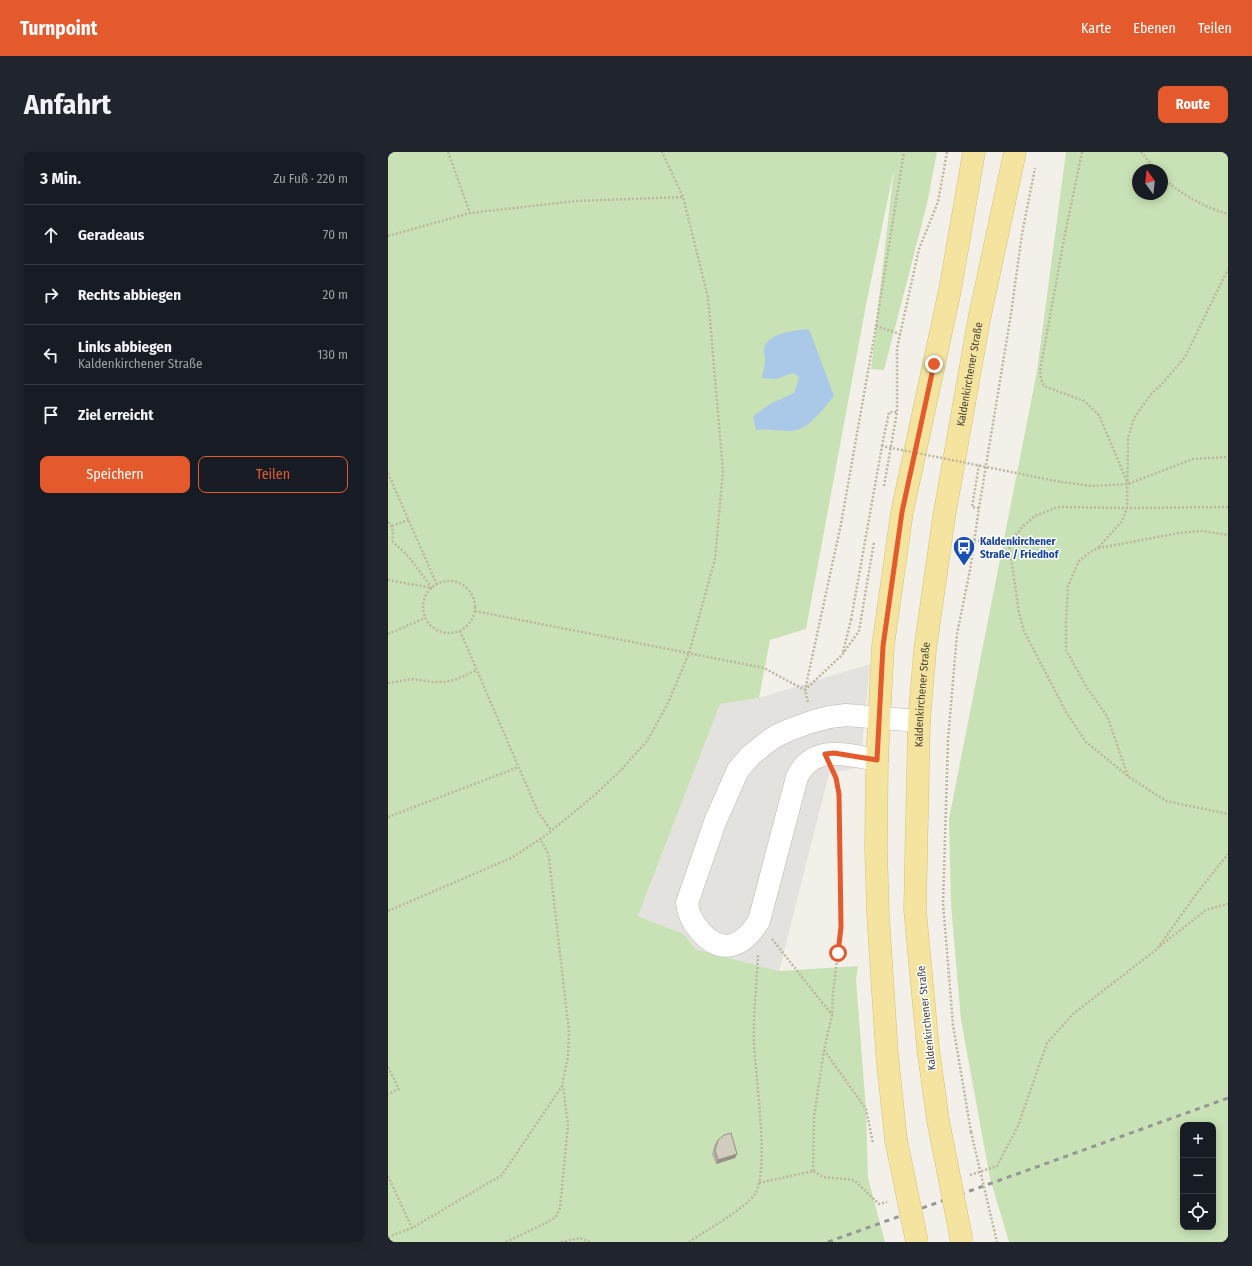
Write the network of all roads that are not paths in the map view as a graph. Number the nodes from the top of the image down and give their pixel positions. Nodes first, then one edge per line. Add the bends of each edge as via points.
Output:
1 (974, 152) edge
2 (1016, 152) edge
3 (880, 718) junction
4 (919, 721) junction
5 (877, 760) junction
6 (917, 1242) edge
7 (962, 1242) edge

1 - 3 main road via 950,290 902,512 883,646
2 - 4 main road, Kaldenkirchener Straße via 979,320 944,517 925,650
3 - 4 lane
3 - 5 main road
3 - 5 lane via 846,715 814,721 776,736 738,770 715,822 687,904 696,927 707,939 723,946 732,945 749,934 760,921 797,777 803,767 825,754 834,753
4 - 7 main road, Kaldenkirchener Straße, bridge via 915,910 928,1048 938,1120
5 - 6 main road, bridge via 878,915 887,1054 896,1140

